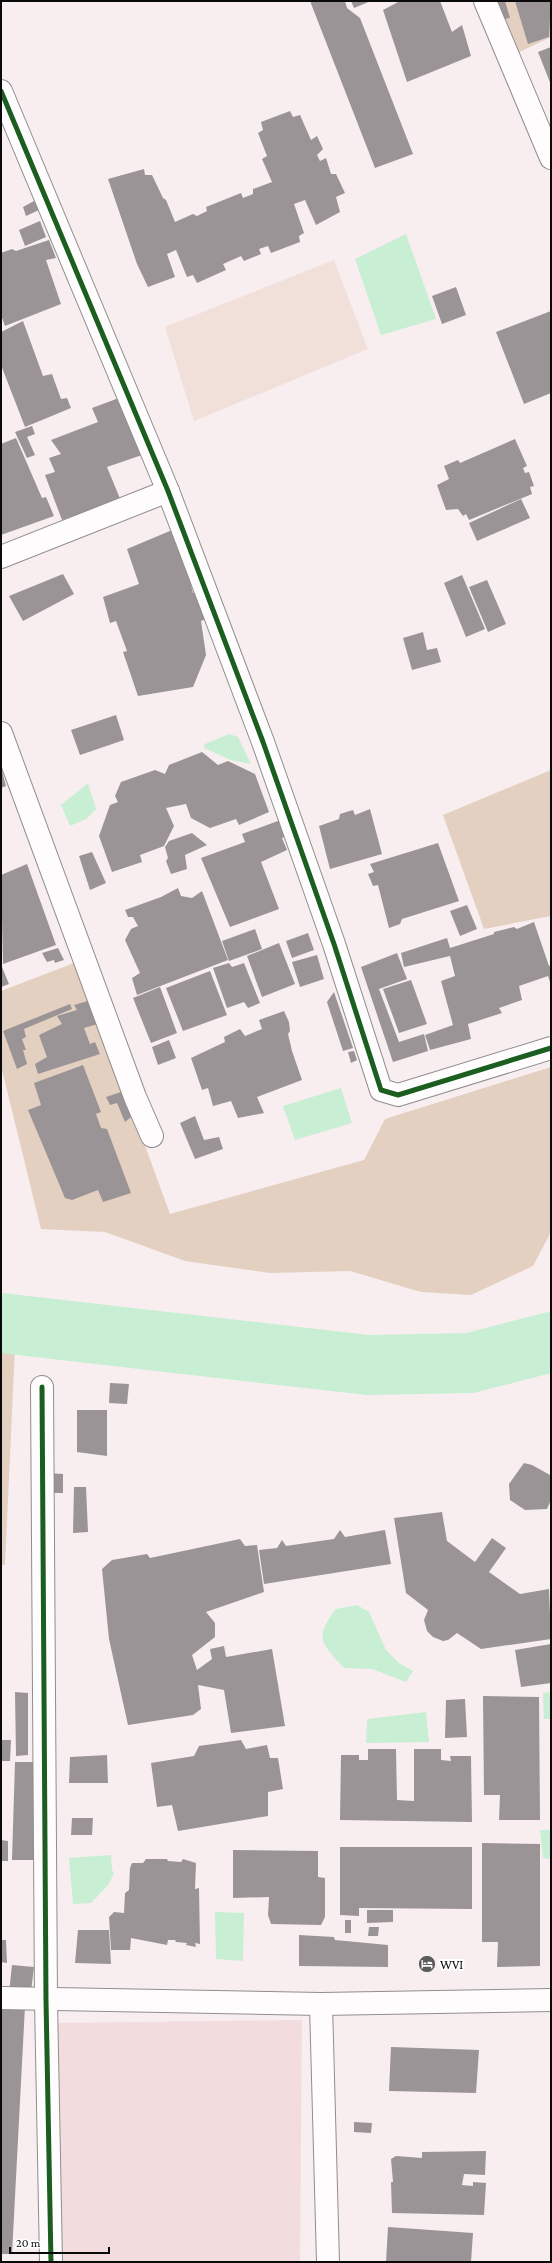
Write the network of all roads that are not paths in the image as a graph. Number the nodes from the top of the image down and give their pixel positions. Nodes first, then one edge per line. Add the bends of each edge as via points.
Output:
1 (485, 1) edge
2 (1, 91) edge
3 (551, 158) edge
4 (168, 491) junction
5 (1, 558) edge
6 (1, 733) edge
7 (551, 1048) edge
8 (152, 1136) dead end
9 (42, 1387) dead end
10 (1, 1998) edge
11 (46, 2000) junction
12 (551, 2000) edge
13 (321, 2004) junction
14 (51, 2262) edge
15 (328, 2262) edge

1 - 3 street
2 - 4 street
4 - 5 street
4 - 7 street via 266,749 334,944 381,1090 398,1096
6 - 8 street via 135,1097
9 - 11 street
10 - 11 street
11 - 13 street
11 - 14 street
12 - 13 street
13 - 15 street

